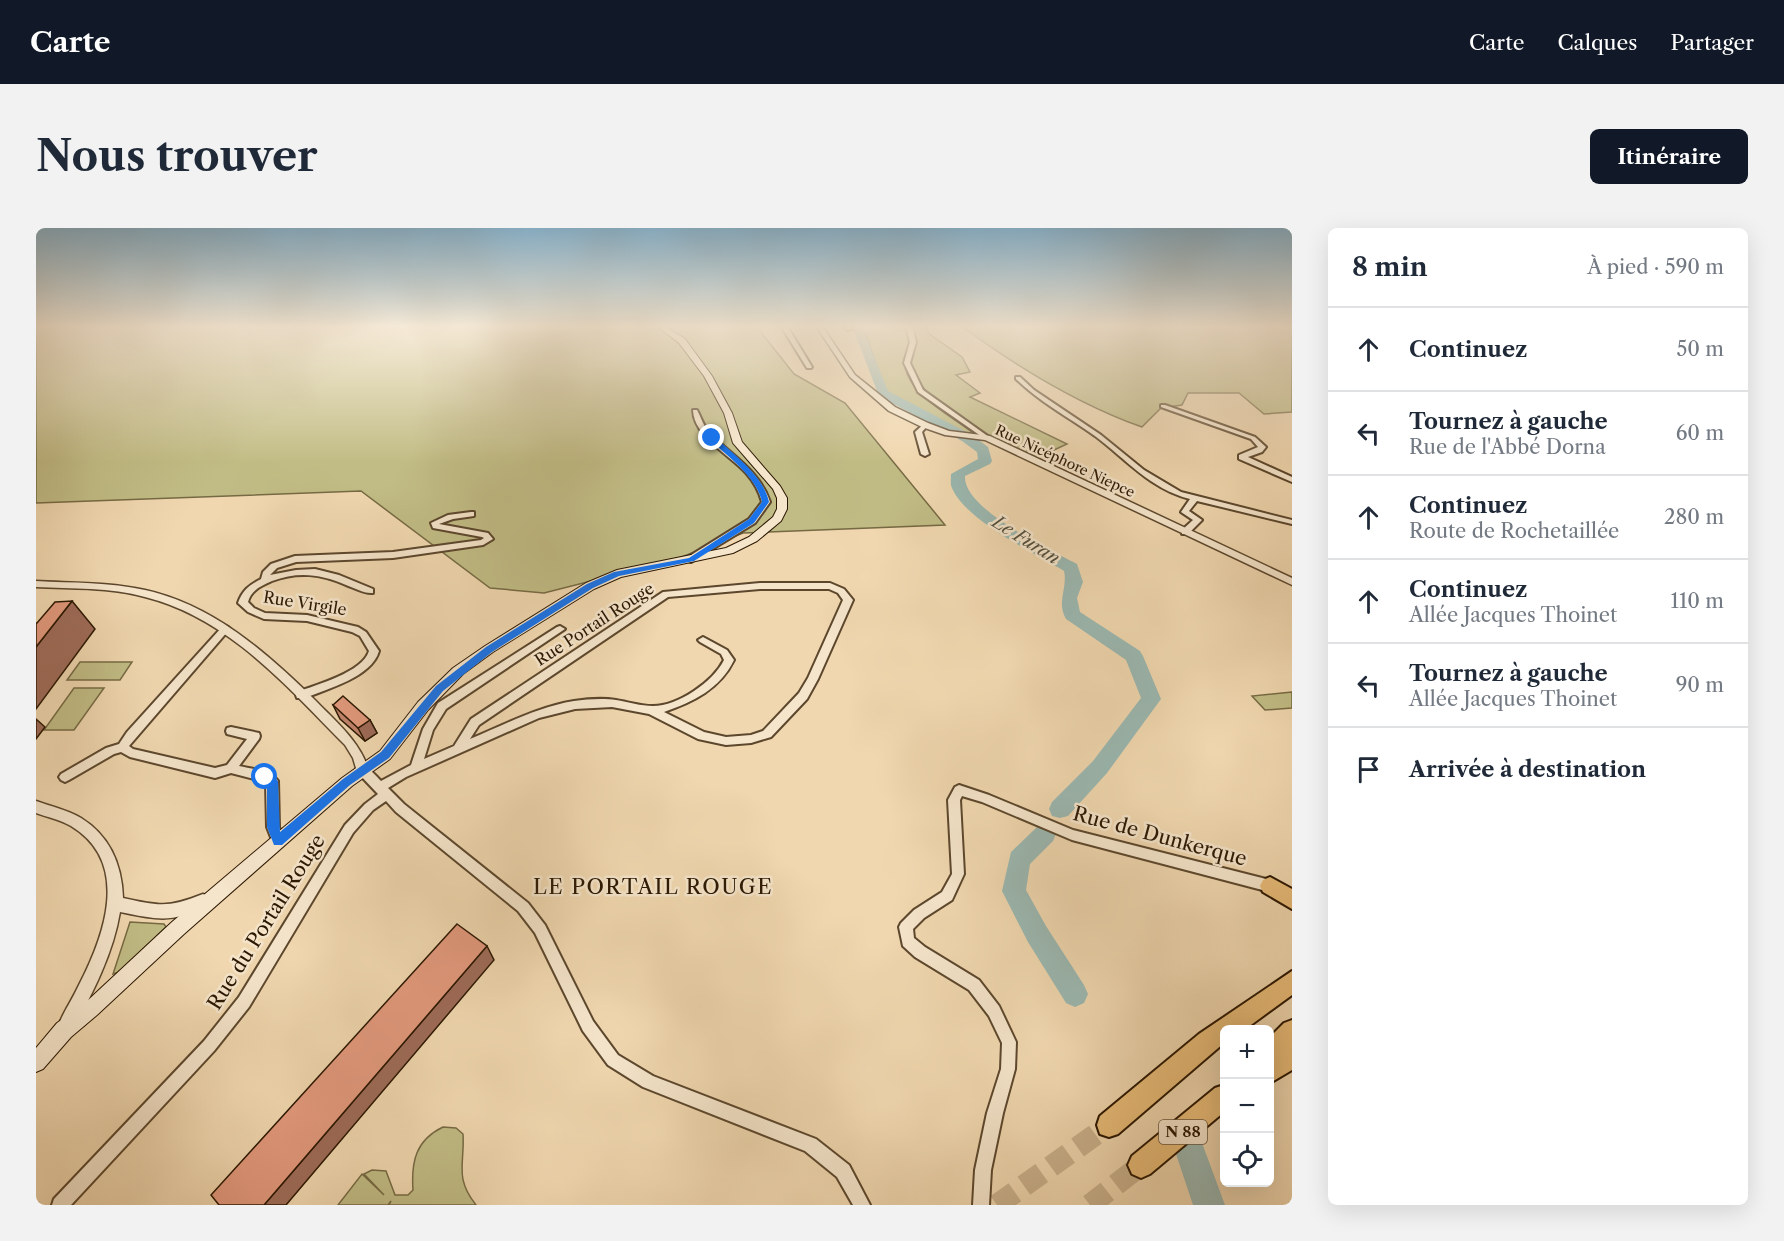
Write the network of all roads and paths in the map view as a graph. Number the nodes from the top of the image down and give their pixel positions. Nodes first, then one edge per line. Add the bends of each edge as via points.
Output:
1 (705, 372) edge
2 (849, 372) edge
3 (911, 372) edge
4 (1018, 378) dead end
5 (1163, 406) dead end
6 (695, 411) dead end
7 (925, 426) junction
8 (987, 438) junction
9 (925, 454) dead end
10 (1290, 479) edge
11 (1194, 499) junction
12 (471, 514) dead end
13 (1292, 522) edge
14 (1185, 531) junction
15 (691, 560) junction
16 (264, 580) junction
17 (1292, 582) edge
18 (36, 584) edge
19 (370, 591) dead end
20 (225, 629) junction
21 (560, 629) dead end
22 (703, 640) dead end
23 (301, 695) junction
24 (651, 710) junction
25 (231, 731) dead end
26 (123, 747) junction
27 (457, 751) junction
28 (231, 768) junction
29 (416, 768) junction
30 (363, 771) junction
31 (65, 777) dead end
32 (382, 791) junction
33 (36, 807) edge
34 (278, 841) junction
35 (1270, 886) junction
36 (1292, 892) edge
37 (217, 894) junction
38 (1292, 900) edge
39 (116, 904) junction
40 (1292, 982) edge
41 (64, 1030) junction
42 (1292, 1031) edge
43 (1274, 1048) edge
44 (1292, 1056) edge
45 (36, 1062) edge
46 (1274, 1068) edge
47 (1220, 1102) edge
48 (1109, 1125) tunnel mouth
49 (1141, 1165) tunnel mouth
50 (60, 1205) edge
51 (862, 1205) edge
52 (981, 1205) edge

1 - 15 main road via 728,413 738,443 777,488 782,509 777,519 753,539 729,551
2 - 7 street, Rue Nicéphore Niepce via 892,410
3 - 8 street via 920,390
4 - 11 street via 1099,436 1141,472
5 - 10 street via 1252,438 1262,447 1242,457
6 - 15 street via 703,431 764,491 766,502 752,521
7 - 8 street, Rue Nicéphore Niepce
7 - 9 street via 918,432
8 - 14 street, Rue Nicéphore Niepce
11 - 13 street
11 - 14 street via 1185,512 1198,520
12 - 16 street via 435,523 489,539 393,555 296,559 274,566
14 - 17 street, Rue Nicéphore Niepce
15 - 30 main road via 617,574 590,586 489,650 440,688 391,749
16 - 19 street, Rue Virgile via 316,572
16 - 23 street, Rue Virgile via 243,596 243,603 251,610 264,616 307,618 355,629 374,651 372,658 351,675
18 - 20 street via 145,593 186,607
20 - 23 street
20 - 26 street
21 - 29 street via 442,706 428,729
22 - 24 street, Rue Portail Rouge via 724,652 729,660 726,670 699,691 666,708
23 - 30 street via 349,742
24 - 27 street, Rue Portail Rouge via 612,703 575,705 536,715
24 - 27 street, Rue Portail Rouge via 710,738 726,741 767,734 803,696 813,679 848,600 846,594 830,586 760,586 666,594 475,722
25 - 28 street via 255,736
26 - 28 street via 130,753 215,773
26 - 31 street
27 - 29 street, Rue Portail Rouge
28 - 34 street via 272,781 273,827
29 - 32 street, Rue Portail Rouge
30 - 32 street
30 - 34 main road
32 - 50 street, Rue du Portail Rouge via 349,829 244,1002
32 - 51 street via 523,907 540,928 588,1026 613,1060 648,1082 810,1145 843,1172
33 - 39 street via 62,813 94,834 112,866
34 - 37 main road
35 - 36 highway
35 - 38 highway
35 - 52 street, Rue de Dunkerque via 1072,835 959,790 954,800 958,873 947,896 906,927 908,941 920,952 974,986 994,1011 1009,1042 1008,1069 983,1170
37 - 39 street via 171,914
37 - 41 main road
39 - 41 street via 108,942
40 - 48 highway via 1207,1042
41 - 45 main road
42 - 43 highway
44 - 46 highway
47 - 49 highway, N 88

